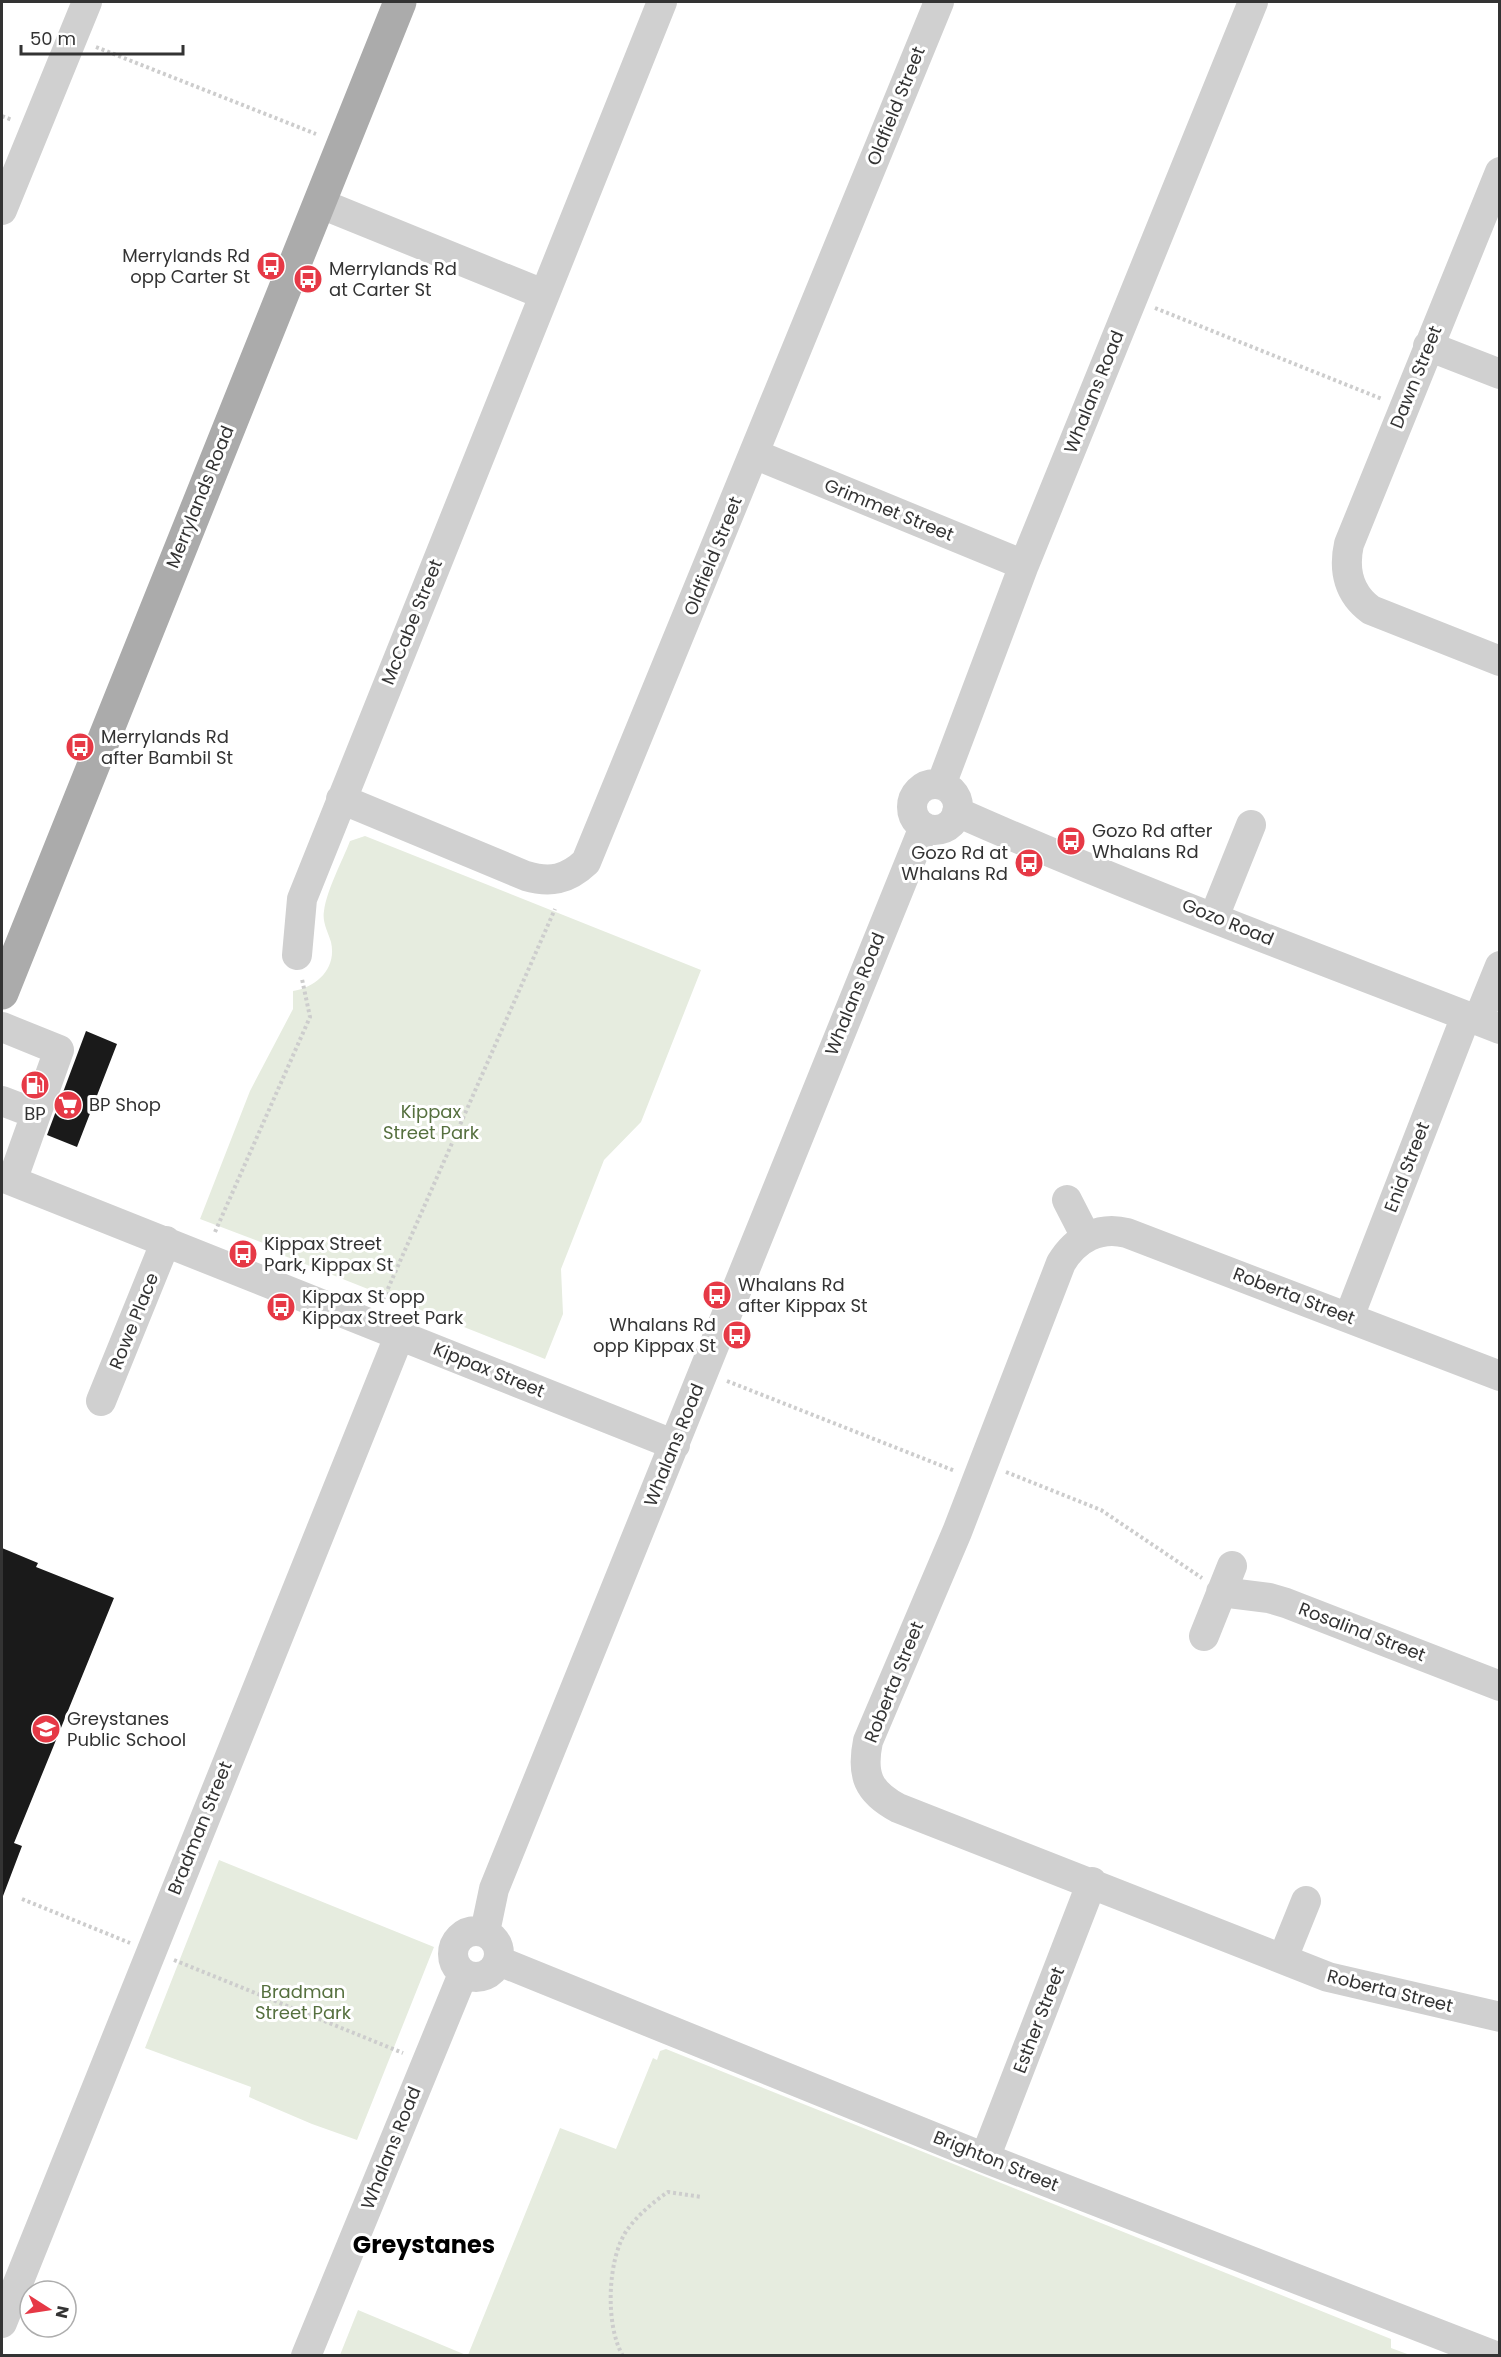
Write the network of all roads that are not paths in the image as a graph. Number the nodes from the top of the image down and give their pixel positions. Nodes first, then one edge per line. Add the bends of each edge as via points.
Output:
1 (87, 2) edge
2 (400, 2) edge
3 (662, 2) edge
4 (939, 2) edge
5 (1253, 2) edge
6 (1500, 172) edge
7 (319, 203) junction
8 (2, 210) edge
9 (543, 294) junction
10 (1428, 346) junction
11 (1500, 375) edge
12 (754, 454) junction
13 (1024, 565) junction
14 (1500, 661) edge
15 (941, 785) junction
16 (341, 799) junction
17 (957, 812) junction
18 (1251, 825) dead end
19 (924, 827) junction
20 (1214, 917) junction
21 (297, 955) road end
22 (1500, 966) edge
23 (3, 984) edge
24 (1481, 1022) edge
25 (2, 1027) edge
26 (2, 1101) edge
27 (36, 1114) junction
28 (7, 1179) edge
29 (1067, 1200) dead end
30 (1086, 1237) junction
31 (166, 1241) junction
32 (1349, 1317) junction
33 (400, 1334) junction
34 (1500, 1376) edge
35 (101, 1401) dead end
36 (675, 1445) junction
37 (1204, 1636) dead end
38 (1500, 1686) edge
39 (1092, 1882) junction
40 (1306, 1900) dead end
41 (485, 1932) junction
42 (1283, 1958) junction
43 (499, 1961) junction
44 (463, 1974) junction
45 (1500, 2017) edge
46 (985, 2158) junction
47 (2, 2323) edge
48 (306, 2355) edge
49 (1495, 2355) edge

1 - 8 street
2 - 7 main road, Merrylands Road
3 - 9 street
4 - 12 street, Oldfield Street
5 - 13 street, Whalans Road
6 - 10 street, Dawn Street
7 - 9 street
7 - 23 main road, Merrylands Road
9 - 16 street, McCabe Street
10 - 11 street
10 - 14 street, Dawn Street via 1349,544 1340,591 1371,610
12 - 13 street, Grimmet Street
12 - 16 street, Oldfield Street via 593,850 577,870 551,880 526,876
13 - 15 street, Whalans Road
15 - 17 street via 954,794
15 - 19 street via 923,787 914,798 912,813
16 - 21 street, McCabe Street via 302,899
17 - 19 street via 943,828
17 - 20 street, Gozo Road
18 - 20 street
19 - 36 street, Whalans Road
20 - 24 street, Gozo Road
22 - 24 street, Enid Street
24 - 32 street, Enid Street
25 - 27 street via 59,1050
26 - 27 street
27 - 28 street
28 - 31 street, Kippax Street
29 - 30 street
30 - 32 street, Roberta Street via 1104,1231 1127,1233
30 - 39 street, Roberta Street via 1072,1247 1061,1263 957,1532 868,1741 865,1767 870,1786 892,1804
31 - 33 street, Kippax Street
31 - 35 street, Rowe Place
32 - 34 street, Roberta Street
33 - 36 street, Kippax Street
33 - 47 street, Bradman Street
36 - 41 street, Whalans Road via 494,1889
37 - 38 street, Rosalind Street via 1226,1579
39 - 42 street, Roberta Street
39 - 46 street, Esther Street
40 - 42 street
41 - 43 street via 498,1945
41 - 44 street via 466,1932 455,1942 455,1965
42 - 45 street, Roberta Street via 1339,1980
43 - 44 street via 482,1977
43 - 46 street, Brighton Street
44 - 48 street, Whalans Road
46 - 49 street, Brighton Street

